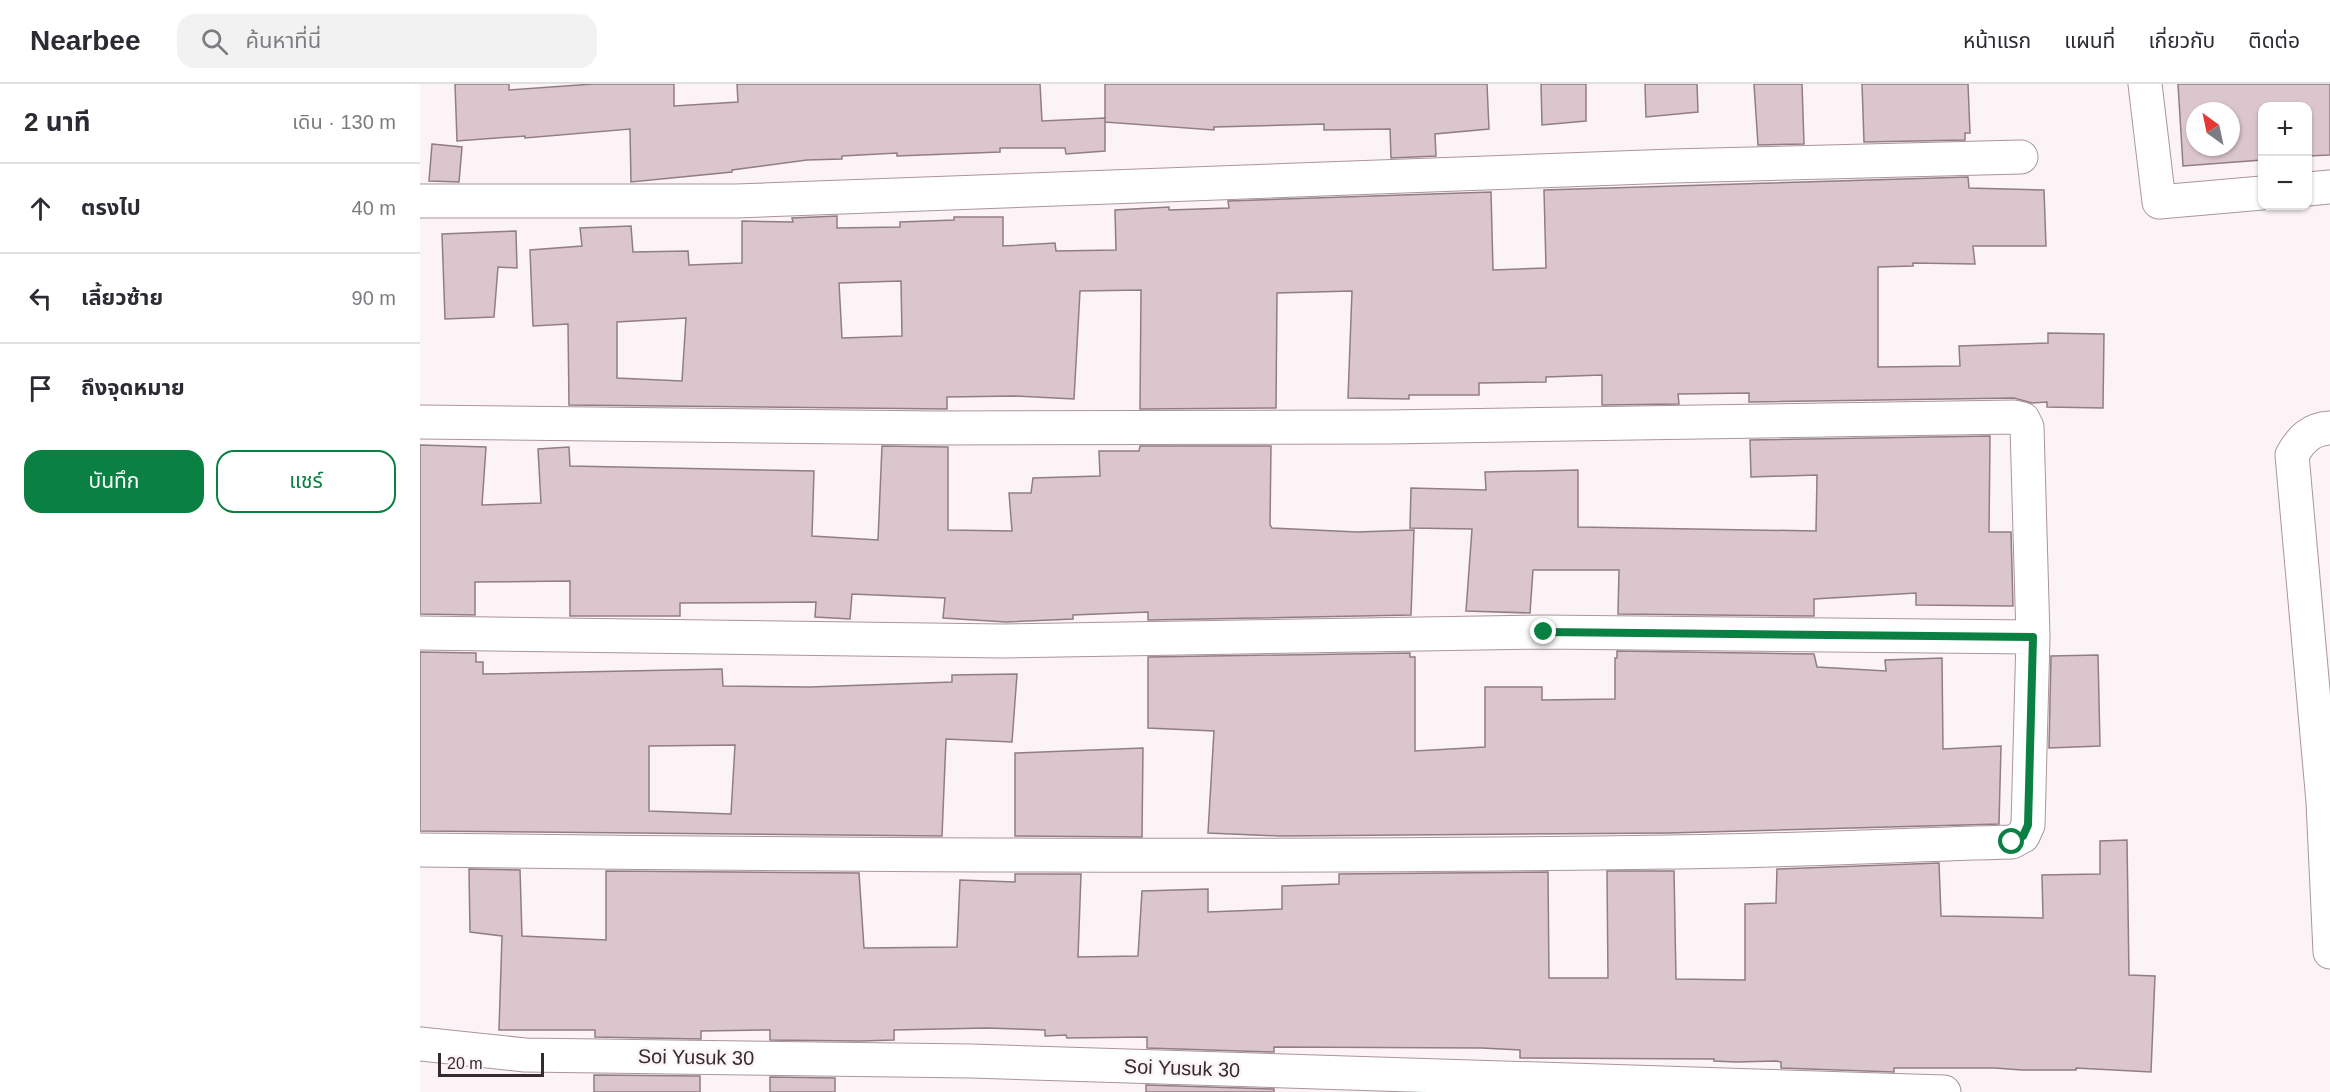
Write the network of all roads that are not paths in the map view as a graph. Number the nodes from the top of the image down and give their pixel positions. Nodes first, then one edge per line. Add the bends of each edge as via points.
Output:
1 (2145, 84) edge
2 (2021, 157) dead end
3 (2330, 187) edge
4 (2312, 189) edge
5 (2258, 193) edge
6 (420, 201) edge
7 (420, 422) edge
8 (2330, 428) edge
9 (420, 633) edge
10 (2033, 637) junction
11 (2326, 802) edge
12 (420, 850) edge
13 (2330, 952) edge
14 (420, 1044) edge
15 (1125, 1079) edge
16 (1306, 1082) edge
17 (1944, 1092) edge

1 - 5 street via 2159,202
2 - 6 street via 736,201
3 - 4 street
7 - 10 street via 934,428 1376,427 2014,417 2023,419 2027,427
8 - 11 street via 2317,429 2301,440 2292,455
9 - 10 street via 1003,641 1544,632
10 - 12 street via 2028,825 2023,836 2012,842 1672,852 1267,855
11 - 13 street
14 - 15 street, Soi Yusuk 30 via 525,1055
15 - 16 street, Soi Yusuk 30
16 - 17 street, Soi Yusuk 30

